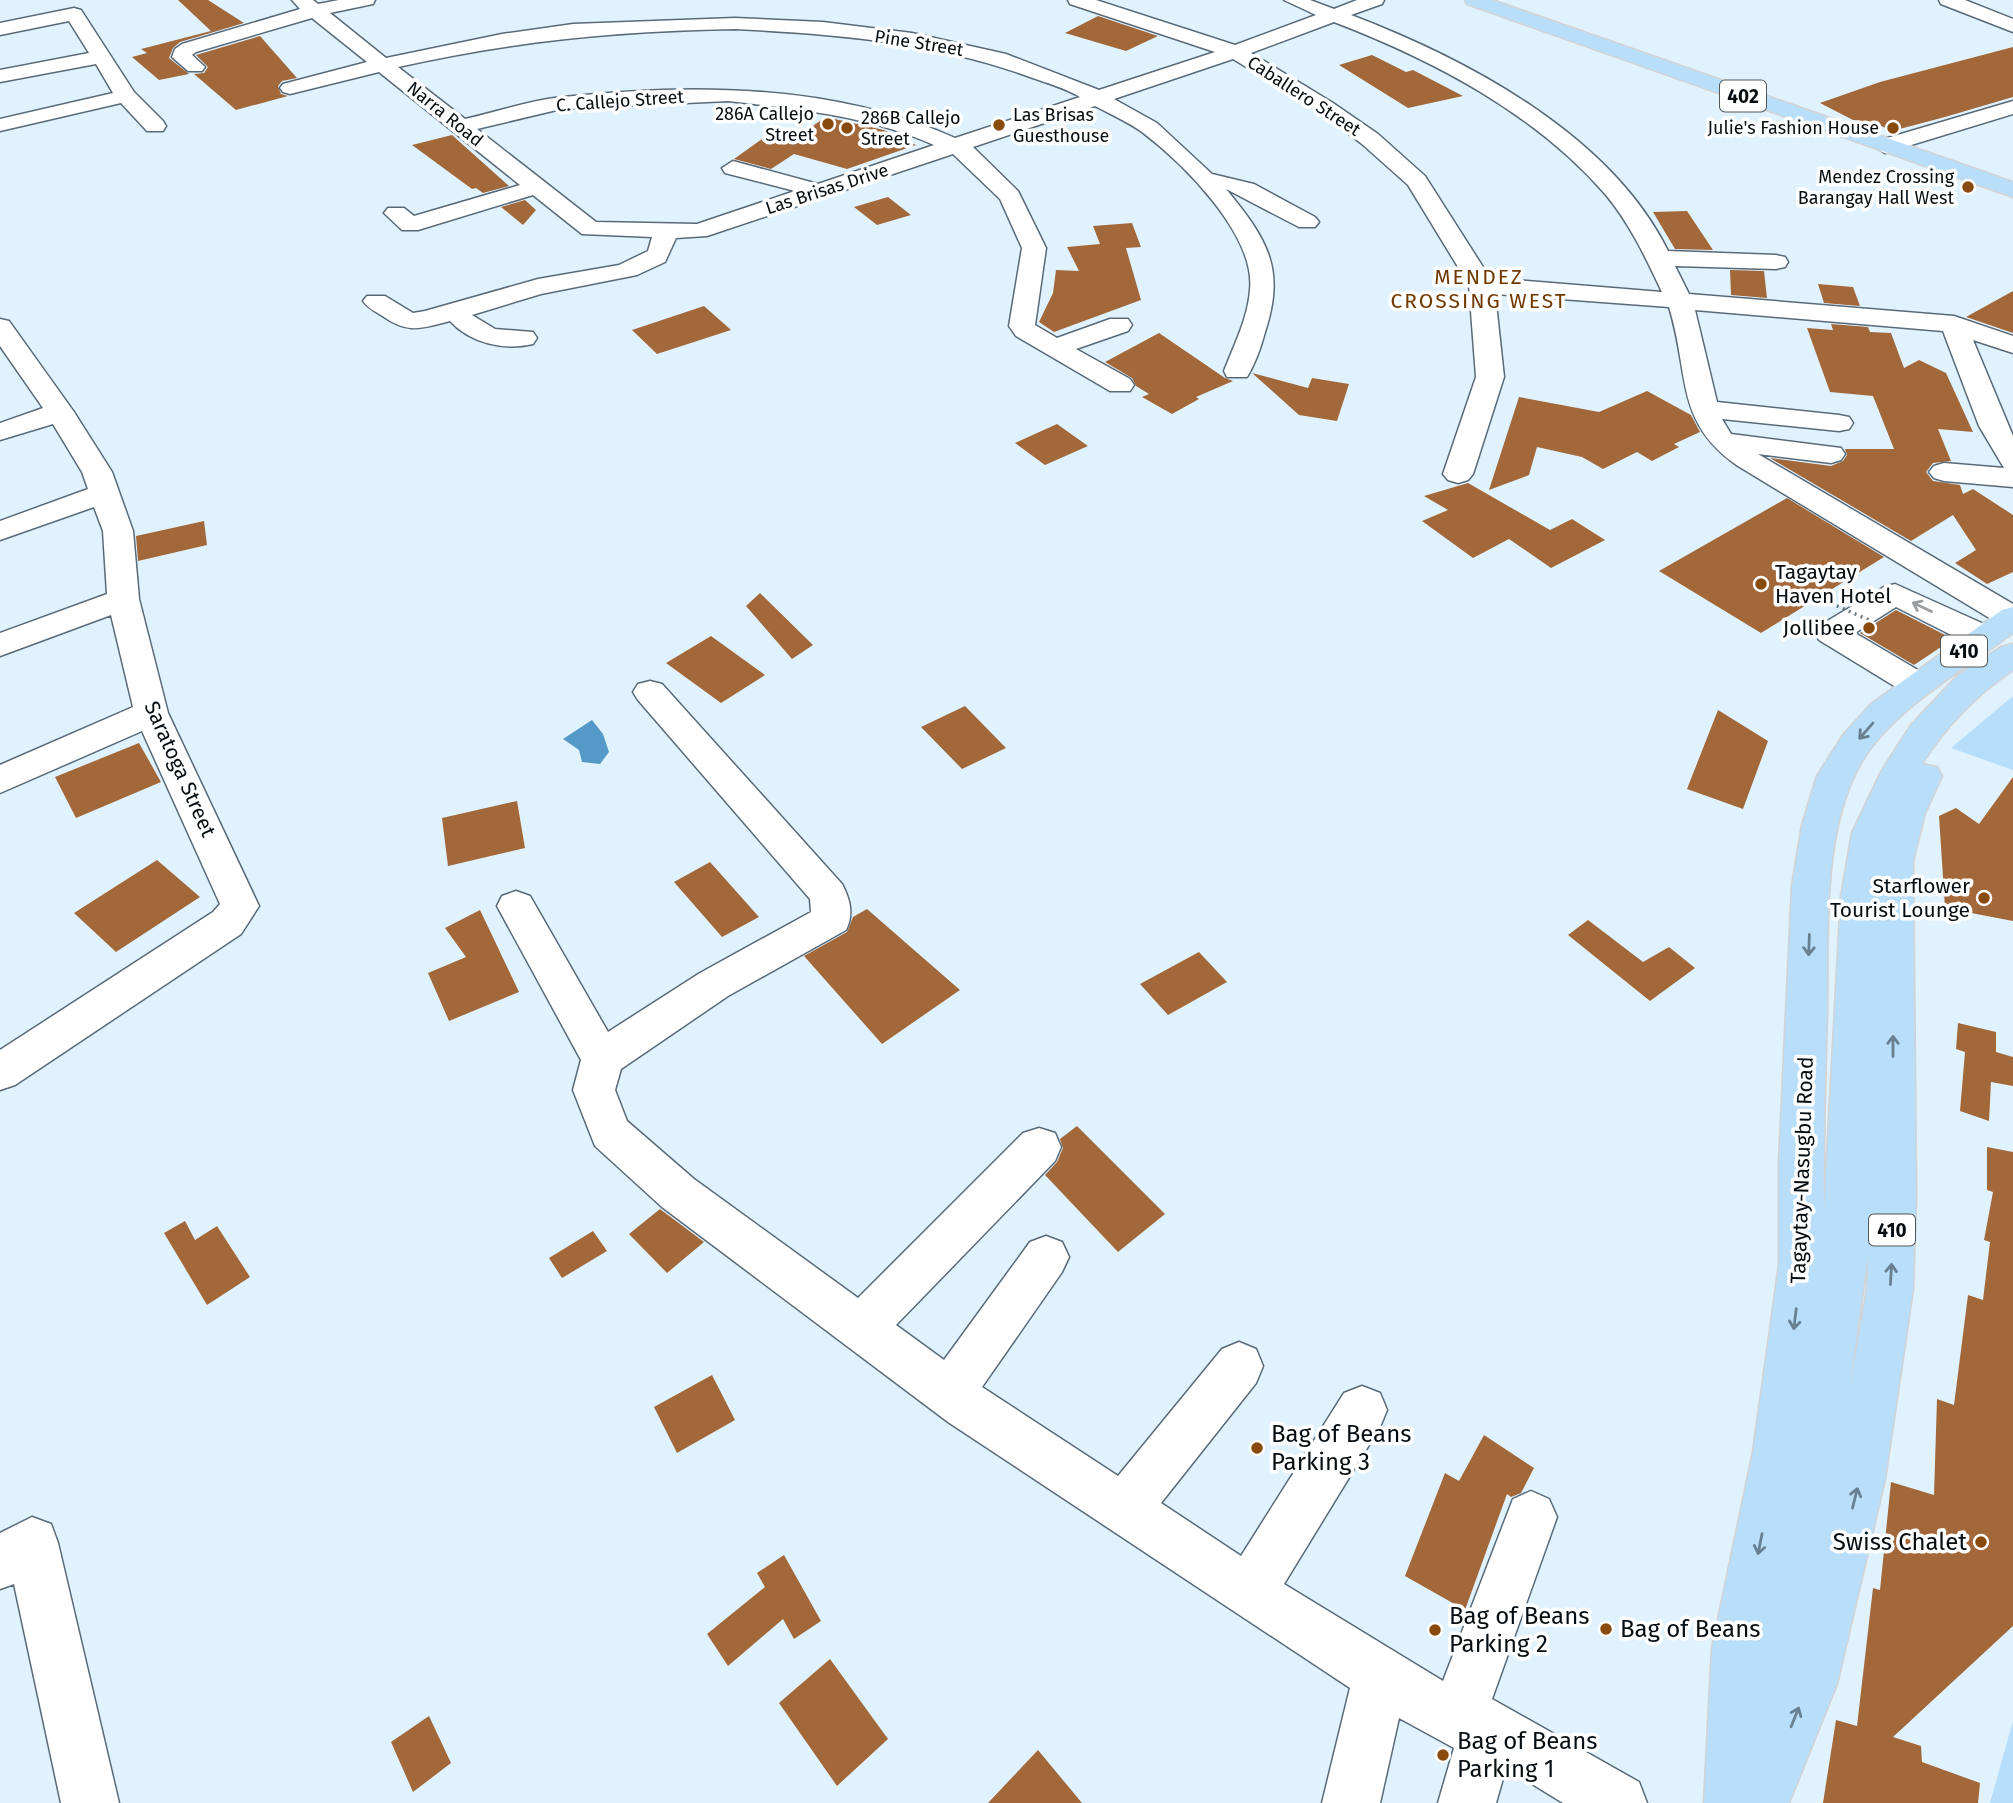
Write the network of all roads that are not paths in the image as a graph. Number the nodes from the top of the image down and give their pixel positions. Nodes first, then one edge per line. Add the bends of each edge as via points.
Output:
1 (366, 0) edge
2 (1077, 0) edge
3 (1293, 0) edge
4 (1375, 0) edge
5 (1474, 0) edge
6 (1948, 0) edge
7 (307, 5) edge
8 (1333, 14) junction
9 (2013, 26) edge
10 (0, 29) edge
11 (1235, 52) junction
12 (100, 57) junction
13 (383, 64) junction
14 (195, 67) dead end
15 (0, 76) edge
16 (290, 88) dead end
17 (126, 96) junction
18 (1098, 96) junction
19 (2013, 107) edge
20 (0, 125) edge
21 (155, 126) dead end
22 (459, 127) junction
23 (955, 146) junction
24 (1885, 146) junction
25 (733, 168) dead end
26 (1206, 180) junction
27 (536, 187) junction
28 (2013, 190) edge
29 (820, 191) junction
30 (396, 213) dead end
31 (1307, 222) dead end
32 (590, 229) joint
33 (665, 230) junction
34 (1659, 258) junction
35 (1776, 262) dead end
36 (1482, 285) junction
37 (376, 301) dead end
38 (1679, 301) junction
39 (458, 311) junction
40 (1954, 324) junction
41 (1119, 325) dead end
42 (0, 327) edge
43 (524, 338) dead end
44 (2013, 345) edge
45 (1056, 347) junction
46 (1237, 371) dead end
47 (1120, 384) dead end
48 (1706, 409) junction
49 (60, 412) junction
50 (1839, 424) dead end
51 (0, 432) edge
52 (1723, 442) junction
53 (1831, 454) dead end
54 (2013, 462) edge
55 (1944, 472) dead end
56 (1458, 474) dead end
57 (2013, 478) edge
58 (105, 493) junction
59 (0, 531) edge
60 (123, 599) junction
61 (2013, 618) edge
62 (0, 645) edge
63 (1998, 646) edge
64 (2013, 682) edge
65 (1916, 684) junction
66 (650, 692) dead end
67 (151, 713) junction
68 (0, 780) edge
69 (516, 906) dead end
70 (602, 1059) junction
71 (0, 1072) edge
72 (1039, 1147) dead end
73 (1046, 1256) dead end
74 (862, 1328) junction
75 (1239, 1366) dead end
76 (949, 1392) junction
77 (1362, 1410) dead end
78 (1123, 1510) junction
79 (1531, 1517) dead end
80 (0, 1563) edge
81 (1249, 1592) junction
82 (1381, 1673) junction
83 (1472, 1723) junction
84 (90, 1803) edge
85 (1351, 1803) edge
86 (1467, 1803) edge
87 (1618, 1803) edge
88 (1733, 1803) edge
89 (1745, 1803) edge
90 (1760, 1803) edge

1 - 7 street
2 - 11 street, Caballero Street
3 - 8 street
4 - 8 street, Las Brisas Drive
5 - 24 main road, 402
6 - 9 street
7 - 13 street, Narra Road
7 - 14 street via 182,52 182,58
8 - 11 street, Las Brisas Drive
8 - 34 street via 1448,63 1530,115 1603,177
10 - 12 street via 74,14
11 - 18 street, Las Brisas Drive
11 - 36 street, Caballero Street via 1326,107 1417,181
12 - 15 street
12 - 17 street
13 - 16 street, Pine Street
13 - 18 street, Pine Street via 571,31 690,23 761,25 936,42 1000,58
13 - 22 street, Narra Road
17 - 20 street
17 - 21 street
18 - 23 street, Las Brisas Drive
18 - 26 street, Pine Street via 1150,128
19 - 24 street
22 - 23 street, C. Callejo Street via 561,103 728,95 823,106 919,130
22 - 27 street, Narra Road
23 - 29 street, Las Brisas Drive
23 - 45 street, C. Callejo Street via 967,152 1010,196 1034,248 1022,326
24 - 28 main road, 402
25 - 29 street
26 - 31 street via 1224,180 1245,188
26 - 46 street, Pine Street via 1236,215 1263,264 1266,286
27 - 30 street via 410,225
27 - 32 street, Narra Road
29 - 33 street, Las Brisas Drive via 699,231
32 - 33 street, Las Brisas Drive
33 - 39 street via 662,249 654,259
34 - 35 street
34 - 38 street
36 - 38 street
36 - 56 street, Caballero Street via 1490,377
37 - 39 street via 408,322
38 - 40 street
38 - 48 street
39 - 43 street via 469,329 496,339
40 - 44 street
40 - 54 street via 1993,426
41 - 45 street
42 - 49 street, Saratoga Street
45 - 47 street, C. Callejo Street
48 - 50 street
48 - 52 street
49 - 51 street
49 - 58 street, Saratoga Street
52 - 53 street
52 - 61 street
55 - 57 street
58 - 59 street
58 - 60 street, Saratoga Street via 118,531
60 - 62 street
60 - 67 street, Saratoga Street
61 - 63 main road, Tagaytay-Nasugbu Road / 410
63 - 65 main road, Tagaytay-Nasugbu Road / 410
63 -> 65 street via 1895,594 1831,633
63 - 89 main road, Tagaytay-Nasugbu Road via 1923,734 1900,770 1871,833 1860,896 1845,1254 1812,1471
90 -> 64 main road, 410 via 1809,1684 1860,1479 1890,1289 1894,861 1907,813 1942,746 1970,716
65 -> 88 main road, Tagaytay-Nasugbu Road / 410 via 1882,712 1855,744 1835,776 1820,825 1811,886 1802,1265 1778,1452 1739,1648
66 - 70 street via 828,894 832,919 645,1027
67 - 68 street
67 - 71 street, Saratoga Street via 240,906 227,923
69 - 70 street
70 - 74 street via 594,1090 610,1133 678,1193
72 - 74 street
73 - 76 street
74 - 76 street
75 - 78 street
76 - 78 street
77 - 81 street
78 - 81 street
79 - 83 street
80 - 84 street via 32,1543
81 - 82 street
82 - 83 street
82 - 85 street
83 - 86 street
83 - 87 street

